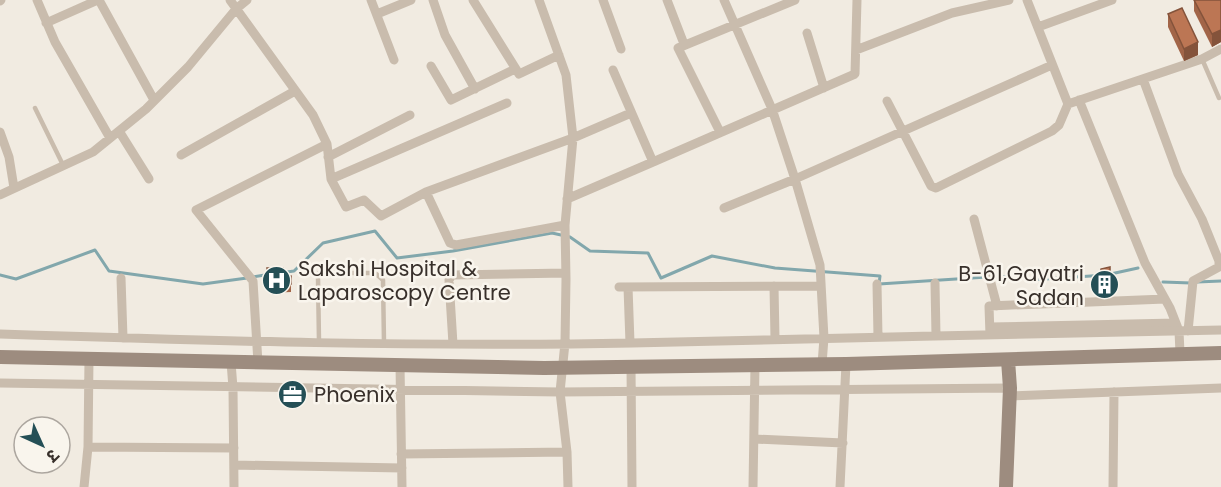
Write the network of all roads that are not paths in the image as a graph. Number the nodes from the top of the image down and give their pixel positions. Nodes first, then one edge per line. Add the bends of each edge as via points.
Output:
1 (37, 0) edge
2 (99, 0) edge
3 (230, 0) edge
4 (247, 0) edge
5 (371, 0) edge
6 (411, 0) edge
7 (433, 0) edge
8 (473, 0) edge
9 (603, 0) edge
10 (667, 0) edge
11 (724, 0) edge
12 (857, 0) edge
13 (1009, 0) edge
14 (1027, 0) edge
15 (1112, 0) edge
16 (542, 1) edge
17 (789, 1) edge
18 (236, 9) junction
19 (377, 14) junction
20 (46, 23) junction
21 (734, 24) junction
22 (1038, 27) junction
23 (807, 33) dead end
24 (684, 44) junction
25 (621, 49) dead end
26 (856, 50) junction
27 (1221, 50) edge
28 (558, 55) junction
29 (1202, 59) junction
30 (394, 60) dead end
31 (1052, 65) junction
32 (431, 66) dead end
33 (515, 69) junction
34 (613, 70) dead end
35 (1143, 79) junction
36 (824, 88) junction
37 (475, 89) junction
38 (295, 90) junction
39 (1219, 98) dead end
40 (154, 100) junction
41 (1079, 100) junction
42 (887, 101) dead end
43 (507, 103) dead end
44 (1068, 104) junction
45 (35, 108) dead end
46 (772, 109) junction
47 (631, 113) junction
48 (410, 115) dead end
49 (119, 131) junction
50 (903, 131) junction
51 (0, 132) edge
52 (720, 132) junction
53 (110, 138) junction
54 (573, 138) junction
55 (327, 144) junction
56 (181, 155) dead end
57 (328, 157) junction
58 (653, 162) junction
59 (64, 165) junction
60 (149, 178) dead end
61 (332, 179) junction
62 (795, 179) junction
63 (14, 188) junction
64 (426, 192) junction
65 (0, 195) edge
66 (567, 199) junction
67 (724, 208) dead end
68 (974, 219) dead end
69 (565, 225) junction
70 (566, 273) junction
71 (121, 278) dead end
72 (934, 283) dead end
73 (877, 284) dead end
74 (774, 286) junction
75 (821, 286) junction
76 (1165, 299) junction
77 (997, 306) junction
78 (1181, 328) junction
79 (1221, 330) edge
80 (990, 331) junction
81 (0, 334) edge
82 (936, 336) junction
83 (878, 337) junction
84 (123, 338) junction
85 (824, 338) junction
86 (775, 339) junction
87 (257, 341) junction
88 (319, 342) junction
89 (384, 343) junction
90 (565, 343) junction
91 (630, 343) junction
92 (453, 344) junction
93 (1180, 353) junction
94 (1221, 353) edge
95 (0, 357) edge
96 (89, 359) junction
97 (1008, 360) junction
98 (231, 362) junction
99 (258, 363) junction
100 (822, 364) junction
101 (846, 364) junction
102 (400, 365) junction
103 (755, 365) junction
104 (631, 366) junction
105 (563, 368) junction
106 (0, 383) edge
107 (89, 385) junction
108 (233, 388) junction
109 (1221, 388) edge
110 (400, 390) junction
111 (846, 390) junction
112 (754, 391) junction
113 (560, 392) junction
114 (631, 392) junction
115 (1010, 392) junction
116 (1114, 392) junction
117 (754, 439) junction
118 (843, 443) junction
119 (88, 447) junction
120 (234, 448) junction
121 (567, 452) junction
122 (401, 454) junction
123 (234, 465) junction
124 (402, 468) junction
125 (84, 487) edge
126 (234, 487) edge
127 (402, 487) edge
128 (568, 487) edge
129 (632, 487) edge
130 (753, 487) edge
131 (840, 487) edge
132 (1006, 487) edge
133 (1113, 487) edge

1 - 20 street
2 - 20 street
2 - 40 street
3 - 18 street
4 - 18 street
5 - 19 street
6 - 19 street
7 - 37 street via 445,35
8 - 33 street
9 - 25 street
10 - 24 street
11 - 21 street
12 - 26 street
13 - 26 street via 946,15
14 - 22 street
15 - 22 street
16 - 28 street
17 - 21 street
18 - 38 street
18 - 40 street via 188,67
19 - 30 street
20 - 53 street
21 - 24 street
21 - 46 street
22 - 31 street
23 - 36 street
24 - 52 street via 678,49
26 - 36 street via 855,74
27 - 29 street
28 - 33 street via 519,74
28 - 54 street via 566,75
29 - 35 street
29 - 39 lane
31 - 44 street
31 - 50 street
32 - 37 street via 451,100
33 - 37 street
34 - 47 street
35 - 41 street
35 - 78 street via 1178,174 1219,261 1219,267 1193,281
36 - 46 street
38 - 55 street
38 - 56 street
40 - 49 street
41 - 44 street
41 - 76 street via 1145,263
42 - 50 street
43 - 61 street
44 - 50 street via 1052,131 936,188 931,186
45 - 59 lane
46 - 52 street
46 - 62 street
47 - 54 street
47 - 58 street
48 - 57 street
49 - 53 street
49 - 60 street
50 - 62 street
51 - 63 street
52 - 58 street
53 - 59 street via 93,152
54 - 64 street
54 - 66 street
55 - 57 street
55 - 87 street via 196,210 253,281
57 - 61 street
58 - 66 street
59 - 63 street
61 - 64 street via 346,207 364,200 381,216
62 - 67 street
62 - 75 street
63 - 65 street
64 - 69 street via 450,243 456,245
66 - 69 street
68 - 77 street
69 - 70 street
70 - 90 street
70 - 92 street via 452,275 449,280
71 - 84 street
72 - 82 street
73 - 83 street
74 - 75 street
74 - 86 street
74 - 91 street via 624,287
75 - 85 street
76 - 77 street
76 - 78 street
77 - 80 street via 989,306
78 - 79 street
78 - 80 street
78 - 93 street
80 - 82 street
81 - 84 street
82 - 83 street
83 - 85 street
84 - 87 street
85 - 86 street
85 - 100 street
86 - 91 street
87 - 88 street
87 - 99 street
88 - 89 street
88 - 89 lane via 319,273 375,273 383,280
89 - 92 street
90 - 91 street
90 - 92 street
90 - 105 street
93 - 94 main road
93 - 97 main road
95 - 96 main road
96 - 98 main road
96 - 107 street
97 - 101 main road
97 - 115 main road
98 - 99 main road
98 - 108 street
99 - 102 main road
100 - 101 main road
100 - 103 main road
101 - 111 street
102 - 105 main road
102 - 110 street
103 - 104 main road
103 - 112 street
104 - 105 main road
104 - 114 street
105 - 113 street
106 - 107 street
107 - 108 street
107 - 119 street
108 - 110 street
108 - 120 street
109 - 116 street
110 - 113 street
110 - 122 street
111 - 112 street
111 - 115 street
111 - 118 street
112 - 114 street
112 - 117 street
113 - 114 street
113 - 121 street
114 - 129 street
115 - 116 street
115 - 132 main road
116 - 133 street
117 - 118 street
117 - 130 street
118 - 131 street
119 - 120 street
119 - 125 street
120 - 123 street
121 - 122 street
121 - 128 street
122 - 124 street
123 - 124 street
123 - 126 street
124 - 127 street

